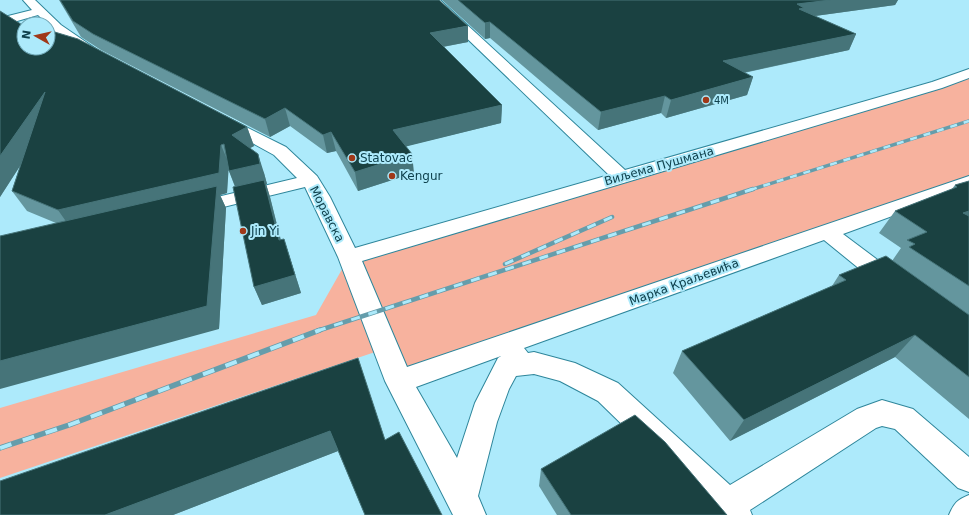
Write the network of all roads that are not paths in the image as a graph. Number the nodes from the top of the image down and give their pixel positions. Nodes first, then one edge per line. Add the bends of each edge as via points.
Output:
1 (433, 0) edge
2 (35, 6) edge
3 (0, 22) edge
4 (109, 61) edge
5 (969, 73) edge
6 (211, 115) edge
7 (622, 177) junction
8 (310, 180) junction
9 (969, 182) edge
10 (174, 213) edge
11 (826, 231) junction
12 (349, 257) junction
13 (906, 294) edge
14 (542, 332) junction
15 (508, 366) junction
16 (398, 381) junction
17 (969, 477) edge
18 (466, 507) edge
19 (732, 510) edge
20 (969, 511) edge
21 (966, 515) edge

1 - 7 street
2 - 3 street
2 - 4 street via 57,28
5 - 7 street, Виљема Пушмана via 937,85
6 - 8 street, Моравска via 280,151
7 - 12 street, Виљема Пушмана
8 - 10 street
8 - 12 street, Моравска
9 - 11 street, Марка Краљевића
11 - 13 street
11 - 14 street, Марка Краљевића
12 - 16 street, Моравска
14 - 15 street
14 - 16 street, Марка Краљевића
15 - 18 street via 493,394
15 - 19 street via 534,363 566,371 608,392
16 - 18 street, Моравска
17 - 19 street via 903,418 882,413 867,418
20 - 21 street

